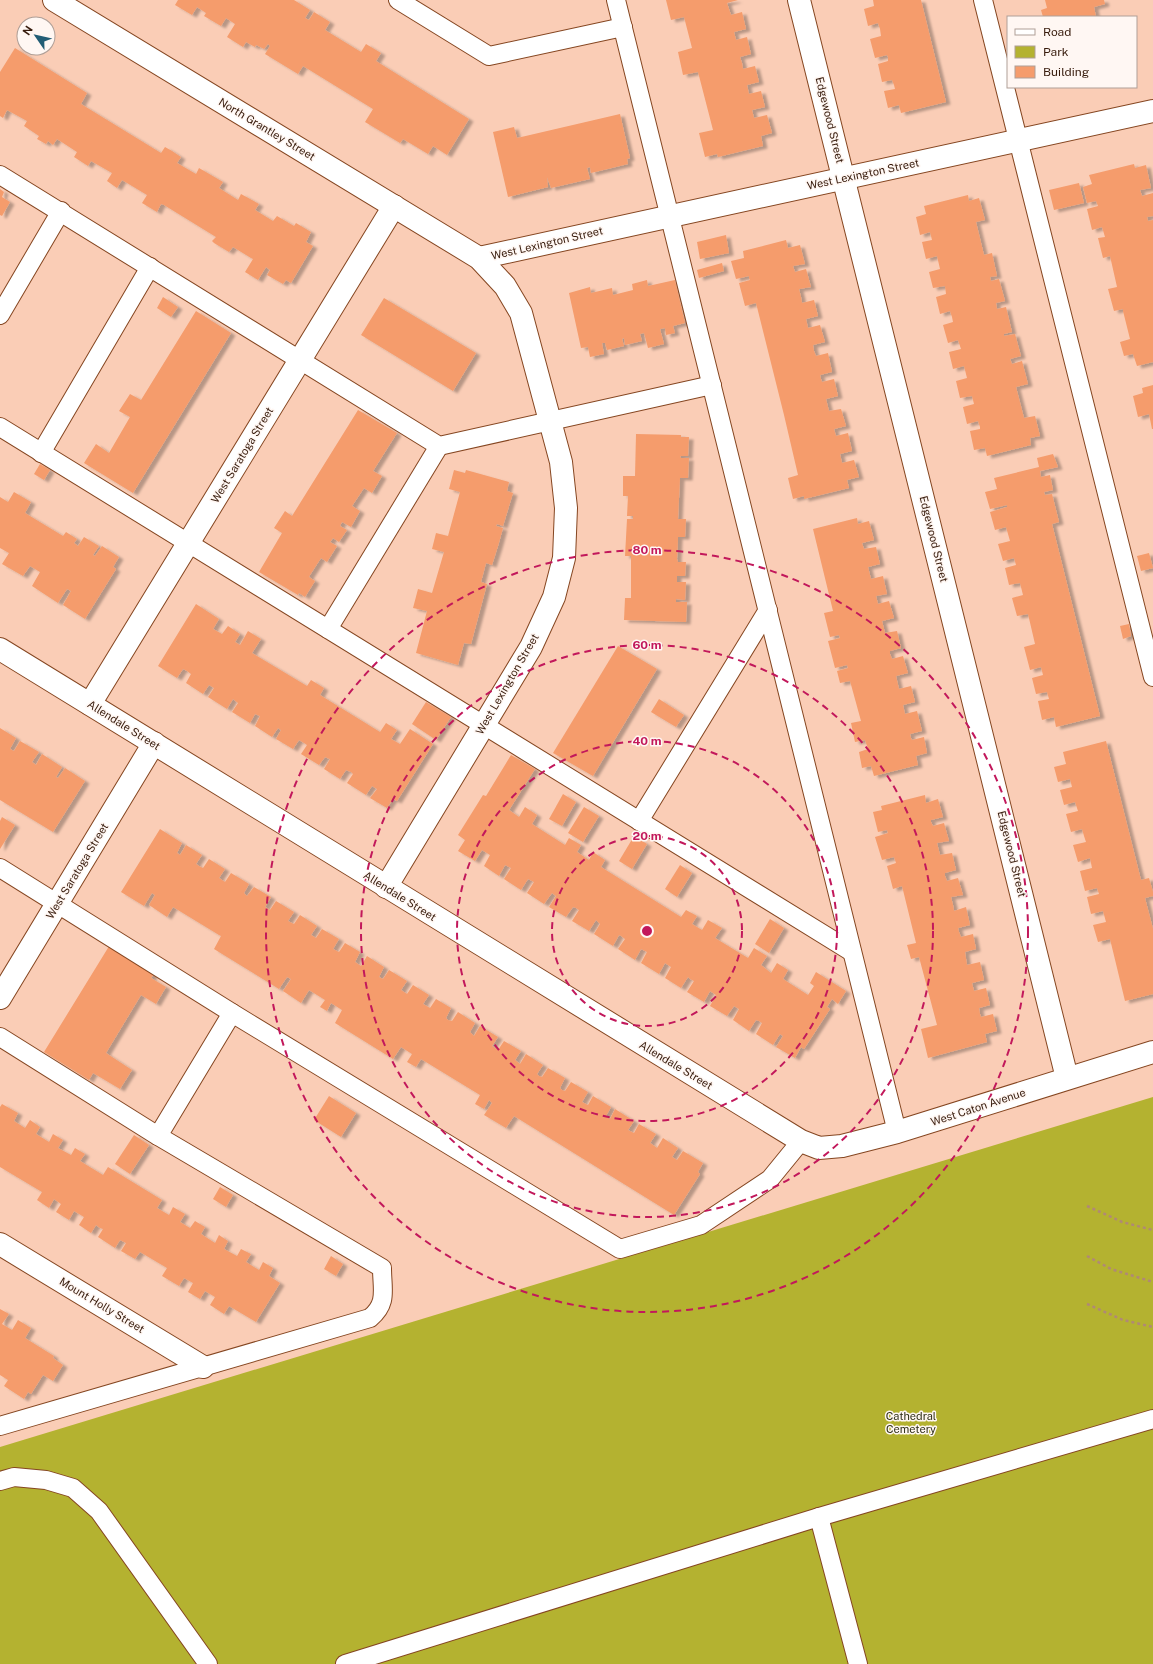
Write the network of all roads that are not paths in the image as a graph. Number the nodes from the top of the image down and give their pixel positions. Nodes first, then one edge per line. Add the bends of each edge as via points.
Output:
1 (54, 0) edge
2 (398, 0) edge
3 (616, 0) edge
4 (799, 0) edge
5 (983, 0) edge
6 (623, 27) junction
7 (1153, 111) edge
8 (1018, 141) junction
9 (0, 175) edge
10 (845, 178) junction
11 (394, 206) junction
12 (60, 211) junction
13 (670, 216) junction
14 (480, 258) junction
15 (150, 267) junction
16 (0, 315) edge
17 (300, 359) junction
18 (712, 385) junction
19 (550, 420) junction
20 (0, 427) edge
21 (438, 446) junction
22 (41, 453) junction
23 (188, 543) junction
24 (768, 610) junction
25 (328, 629) junction
26 (0, 649) edge
27 (1153, 677) edge
28 (90, 704) junction
29 (484, 725) junction
30 (154, 743) junction
31 (639, 821) junction
32 (0, 868) edge
33 (386, 887) junction
34 (58, 903) junction
35 (852, 952) junction
36 (0, 998) edge
37 (232, 1013) junction
38 (0, 1037) edge
39 (1153, 1052) edge
40 (1067, 1078) junction
41 (897, 1132) junction
42 (158, 1136) junction
43 (801, 1141) junction
44 (0, 1244) edge
45 (204, 1366) junction
46 (1153, 1419) edge
47 (0, 1426) edge
48 (0, 1481) edge
49 (819, 1517) junction
50 (208, 1664) edge
51 (345, 1664) edge
52 (858, 1664) edge

1 - 11 street, North Grantley Street
2 - 6 lane via 489,56
3 - 6 lane
4 - 10 street, Edgewood Street
5 - 8 lane
6 - 13 lane
7 - 8 street, West Lexington Street
8 - 10 street, West Lexington Street
8 - 27 lane
9 - 12 lane
10 - 13 street, West Lexington Street
10 - 40 street, Edgewood Street
11 - 14 street, North Grantley Street
11 - 17 street, West Saratoga Street
12 - 15 lane
12 - 16 lane
13 - 14 street, West Lexington Street
13 - 18 lane
14 - 19 street, West Lexington Street via 505,286 521,313
15 - 17 lane
15 - 22 lane
17 - 21 lane
17 - 23 street, West Saratoga Street
18 - 19 lane
18 - 24 lane
19 - 21 lane
19 - 29 street, West Lexington Street via 561,462 566,508 564,558 554,597 531,646
20 - 22 lane
21 - 25 lane
22 - 23 lane
23 - 25 lane
23 - 28 street, West Saratoga Street
24 - 31 lane
24 - 35 lane
25 - 29 lane
26 - 28 street, Allendale Street
28 - 30 street, Allendale Street
29 - 31 lane
29 - 33 street, West Lexington Street
30 - 33 street, Allendale Street
30 - 34 street, West Saratoga Street
31 - 35 lane
32 - 34 lane
33 - 43 street, Allendale Street
34 - 36 street, West Saratoga Street
34 - 37 lane
35 - 41 lane
37 - 42 lane
37 - 43 lane via 620,1249 700,1225 770,1179
38 - 42 lane
39 - 40 street, West Caton Avenue
40 - 41 street, West Caton Avenue
41 - 43 street, West Caton Avenue via 842,1146 819,1148
42 - 45 lane via 382,1268 383,1301 379,1310 370,1318
44 - 45 street, Mount Holly Street
45 - 47 lane
46 - 49 lane
48 - 50 lane via 14,1477 46,1480 78,1492 99,1511
49 - 51 lane
49 - 52 lane

